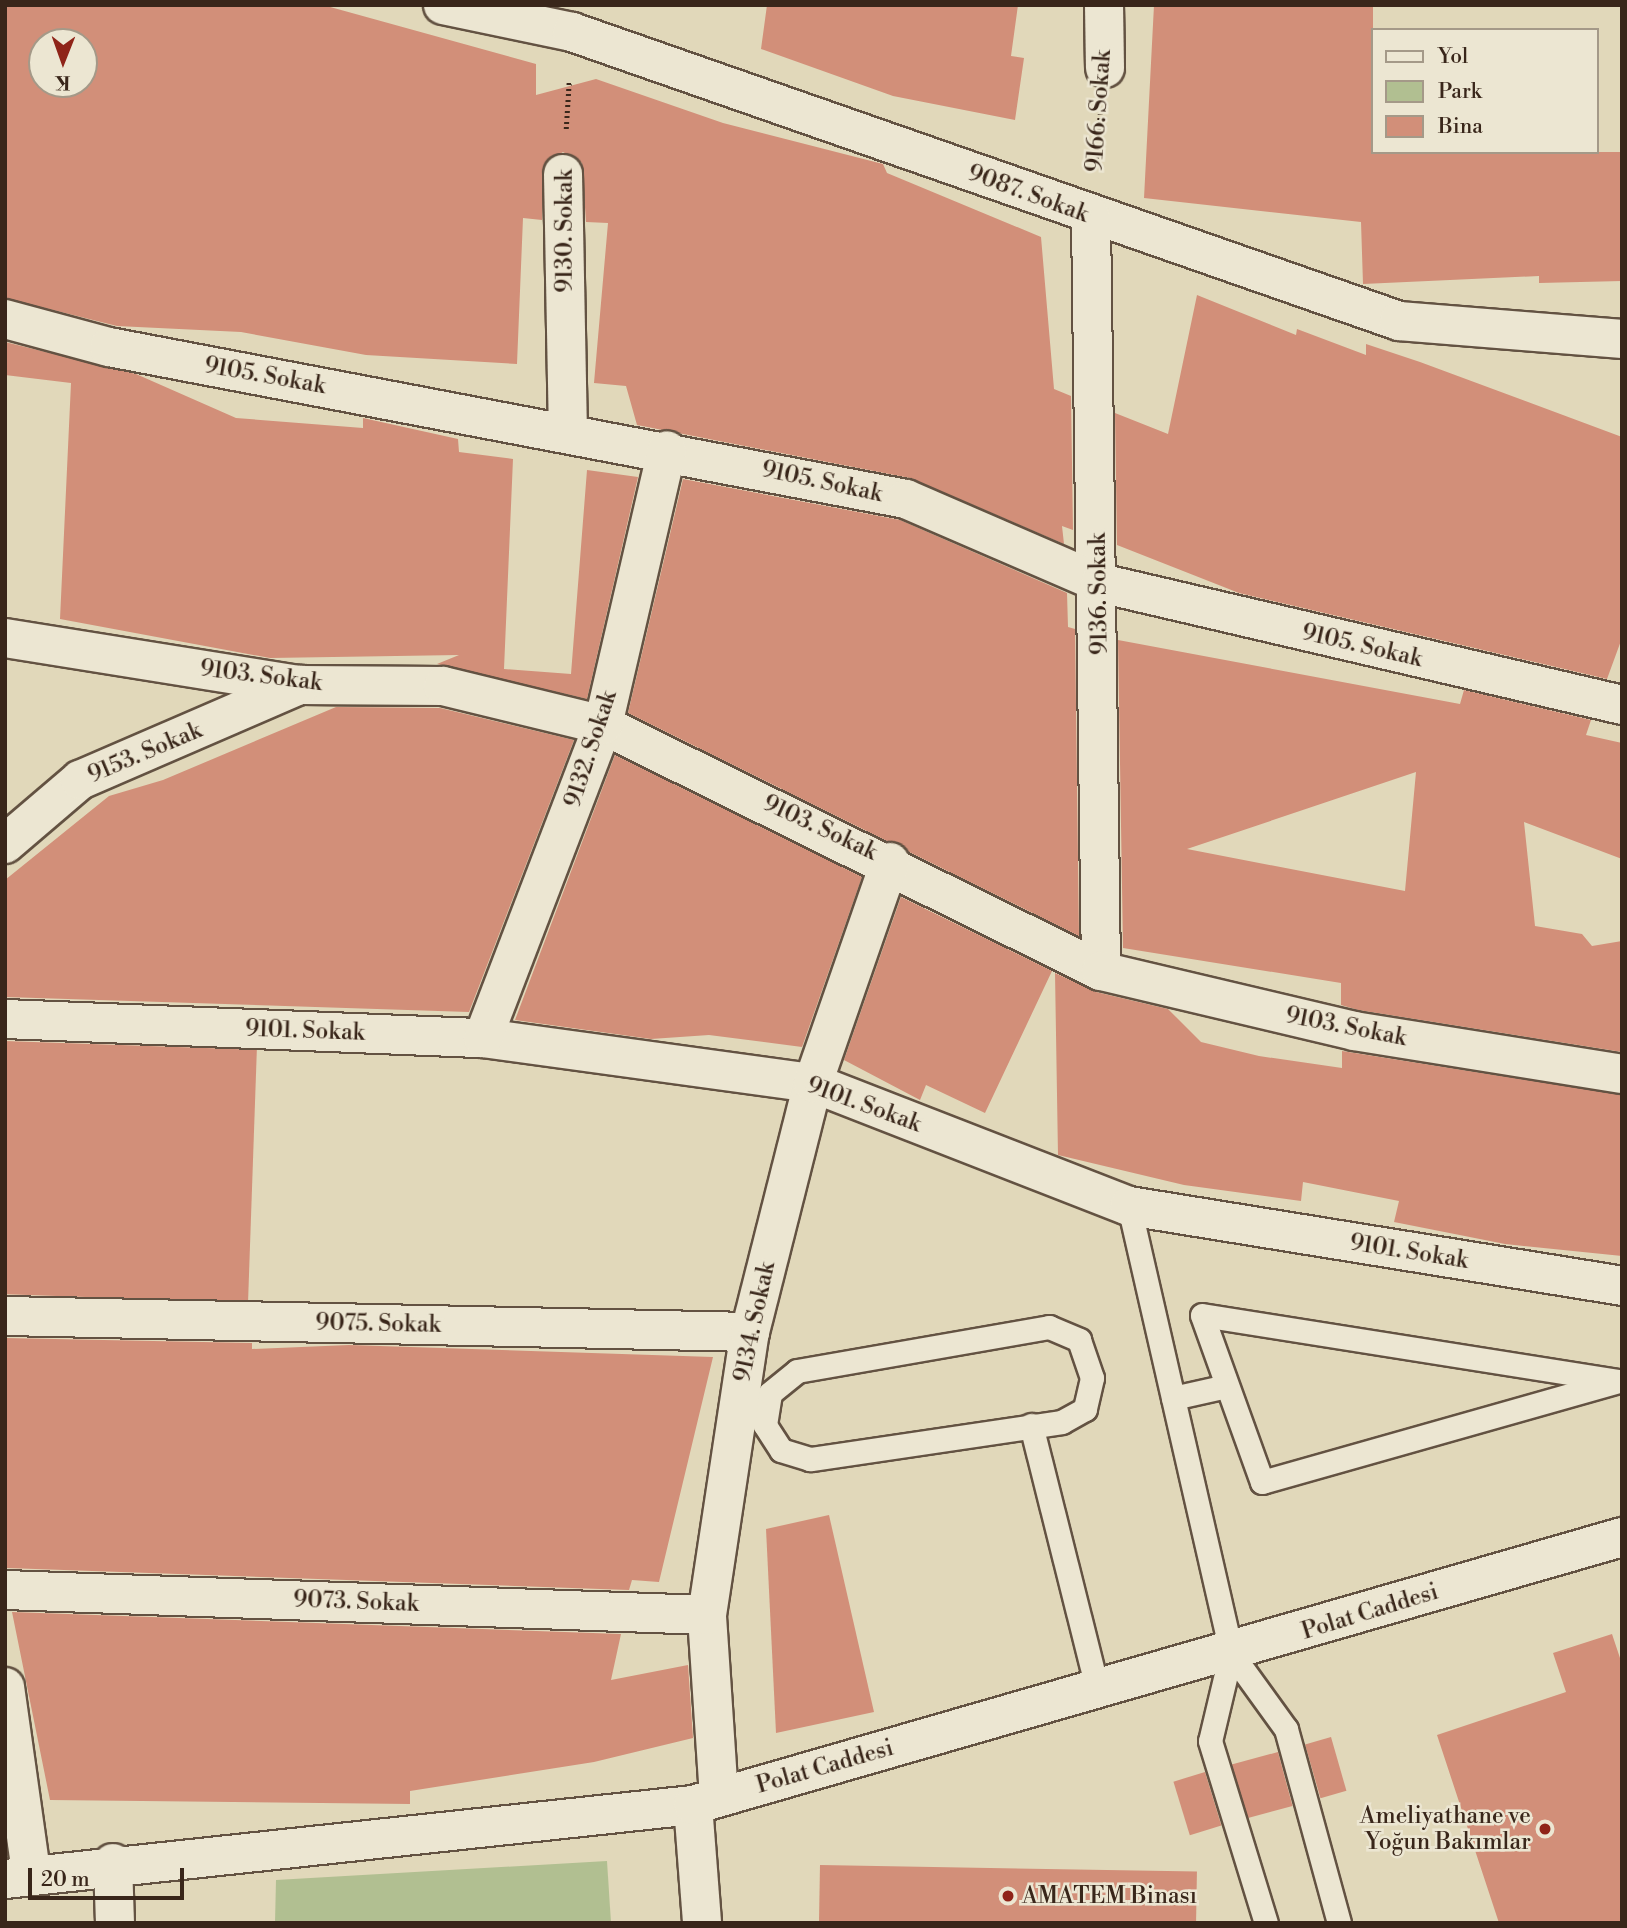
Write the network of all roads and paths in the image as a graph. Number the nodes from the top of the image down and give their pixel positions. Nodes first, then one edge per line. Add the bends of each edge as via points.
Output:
1 (443, 5) edge
2 (1104, 5) edge
3 (574, 18) edge
4 (1105, 68) joint
5 (563, 174) joint
6 (1091, 217) junction
7 (5, 319) edge
8 (1622, 339) edge
9 (568, 430) junction
10 (667, 450) junction
11 (1100, 583) junction
12 (5, 638) edge
13 (300, 685) junction
14 (1622, 705) edge
15 (603, 725) junction
16 (5, 844) edge
17 (890, 862) junction
18 (1101, 971) junction
19 (5, 1019) edge
20 (483, 1038) junction
21 (1622, 1074) edge
22 (813, 1083) junction
23 (1129, 1206) junction
24 (1622, 1286) edge
25 (5, 1316) edge
26 (750, 1332) junction
27 (1227, 1386) junction
28 (1173, 1398) junction
29 (1031, 1425) junction
30 (1622, 1537) edge
31 (5, 1590) edge
32 (708, 1615) junction
33 (1231, 1653) junction
34 (5, 1687) edge
35 (1098, 1691) junction
36 (706, 1801) junction
37 (113, 1863) junction
38 (18, 1875) edge
39 (115, 1923) edge
40 (702, 1923) edge
41 (1266, 1923) edge
42 (1339, 1923) edge

1 - 3 street, 9087. Sokak
2 - 4 street, 9166. Sokak
3 - 5 path, 9130. Sokak
3 - 6 street, 9087. Sokak
4 - 6 path, 9166. Sokak
5 - 9 street, 9130. Sokak
6 - 8 street, 9087. Sokak via 1399,321
6 - 11 street, 9136. Sokak
7 - 9 street, 9105. Sokak via 109,347
9 - 10 street, 9105. Sokak
10 - 11 street, 9105. Sokak via 906,499
10 - 15 street, 9132. Sokak
11 - 14 street, 9105. Sokak
11 - 18 street, 9136. Sokak
12 - 13 street, 9103. Sokak
13 - 15 street, 9103. Sokak via 443,685
13 - 16 street, 9153. Sokak via 80,780
15 - 17 street, 9103. Sokak
15 - 20 street, 9132. Sokak
17 - 18 street, 9103. Sokak
17 - 22 street, 9134. Sokak
18 - 21 street, 9103. Sokak via 1354,1031
19 - 20 street, 9101. Sokak
20 - 22 street, 9101. Sokak
22 - 23 street, 9101. Sokak
22 - 26 street, 9134. Sokak
23 - 24 street, 9101. Sokak
23 - 28 lane
25 - 26 street, 9075. Sokak
26 - 32 street, 9134. Sokak
27 - 27 lane via 1262,1482 1619,1381 1202,1315
27 - 28 lane
28 - 33 lane
29 - 29 lane via 810,1460 781,1450 765,1425 764,1409 781,1380 797,1371 1062,1328 1079,1340 1088,1359 1090,1397 1075,1416
29 - 35 lane
30 - 33 street, Polat Caddesi
31 - 32 street, 9073. Sokak
32 - 36 street, 9134. Sokak
33 - 35 street, Polat Caddesi
33 - 41 lane via 1210,1741
33 - 42 lane via 1286,1729
34 - 38 street
35 - 36 street, Polat Caddesi
36 - 37 street, Polat Caddesi
36 - 40 street, 9134. Sokak
37 - 38 street, Polat Caddesi
37 - 39 street

